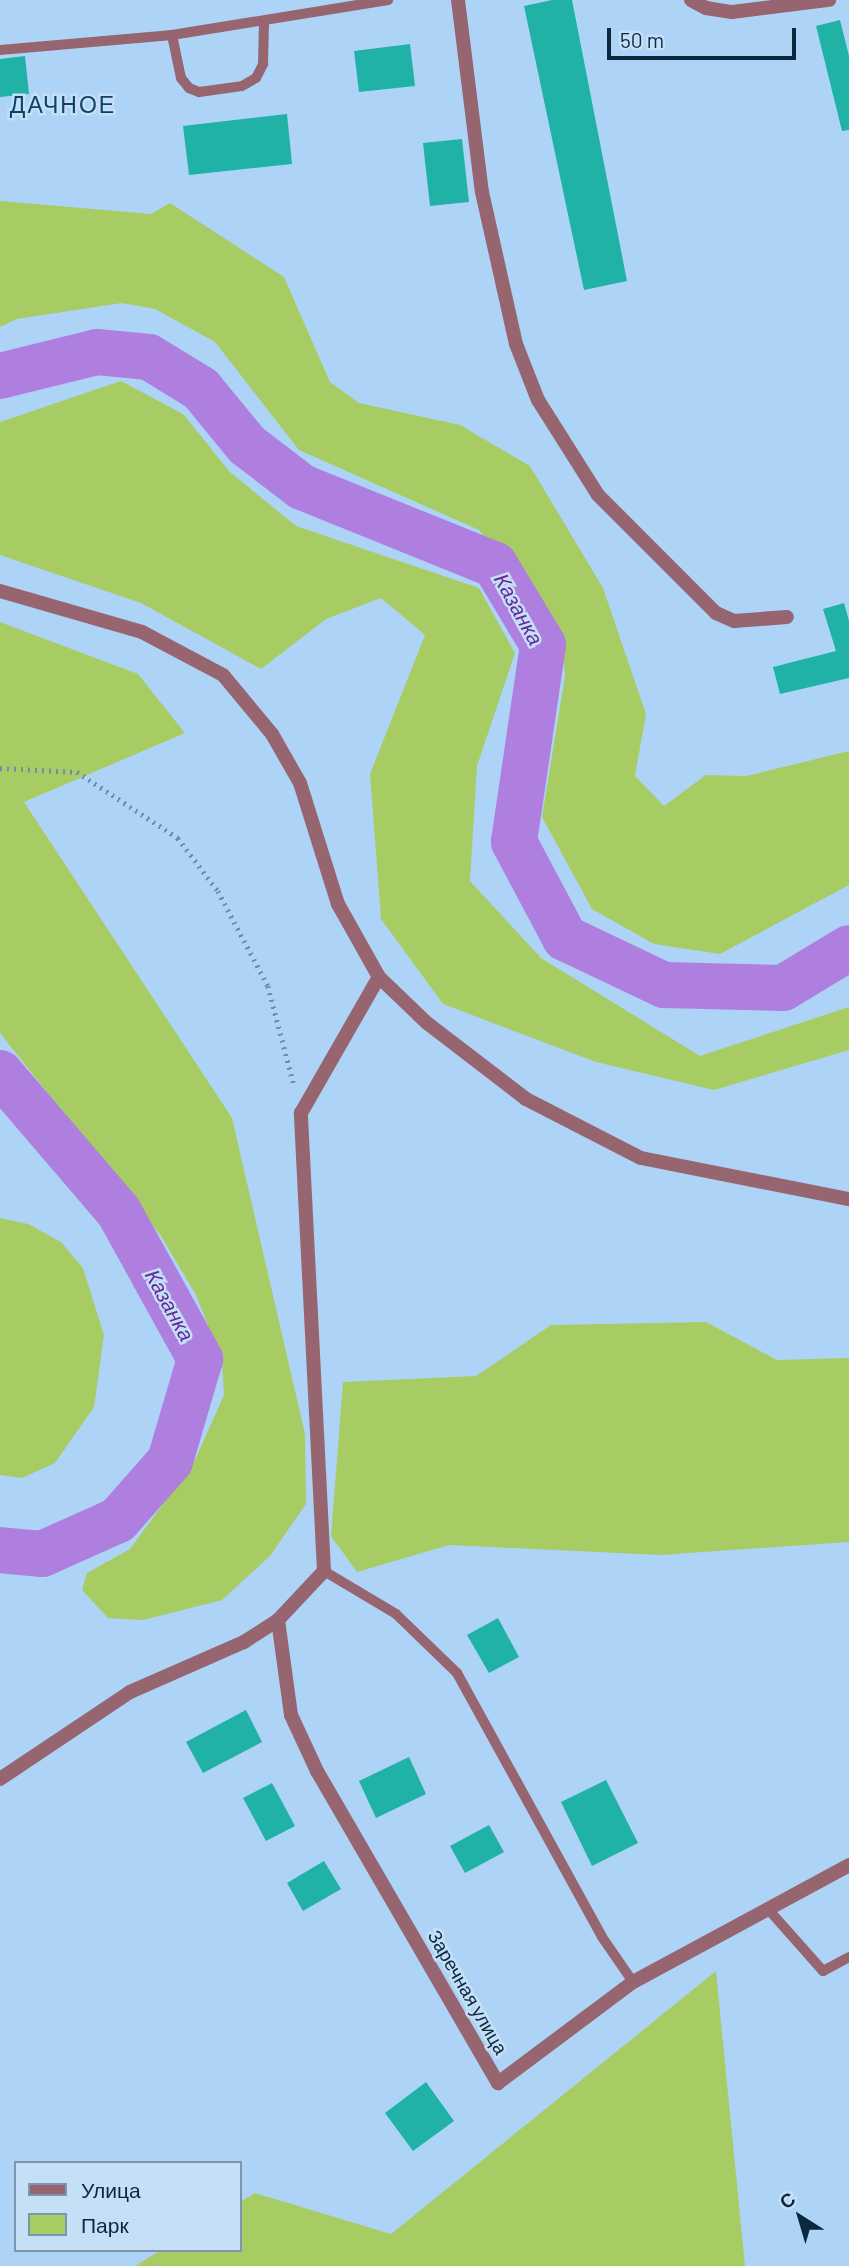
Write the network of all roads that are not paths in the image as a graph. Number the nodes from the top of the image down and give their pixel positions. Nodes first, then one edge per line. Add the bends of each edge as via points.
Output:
1 (388, 0) edge
2 (458, 0) edge
3 (691, 0) edge
4 (829, 0) edge
5 (264, 23) junction
6 (172, 35) junction
7 (0, 50) edge
8 (0, 592) edge
9 (787, 617) dead end
10 (379, 977) junction
11 (849, 1199) edge
12 (324, 1571) junction
13 (278, 1620) junction
14 (0, 1779) edge
15 (849, 1865) edge
16 (768, 1909) junction
17 (849, 1957) edge
18 (633, 1982) junction

1 - 5 lane
2 - 9 street via 482,192 516,344 538,400 598,495 716,613 734,621
3 - 4 street via 732,12
5 - 6 lane
5 - 6 lane via 263,64 256,78 242,86 200,92 181,78
6 - 7 lane
8 - 10 street via 142,632 223,675 272,734 300,783 338,904
10 - 11 street via 427,1023 526,1099 641,1158
10 - 12 street via 302,1113
12 - 13 street
12 - 18 lane via 396,1615 457,1673 602,1937
13 - 14 street via 244,1643 130,1692
13 - 18 street, Заречная улица via 296,1726 498,2082
15 - 16 street, Заречная улица
16 - 17 lane via 823,1971
16 - 18 street, Заречная улица

